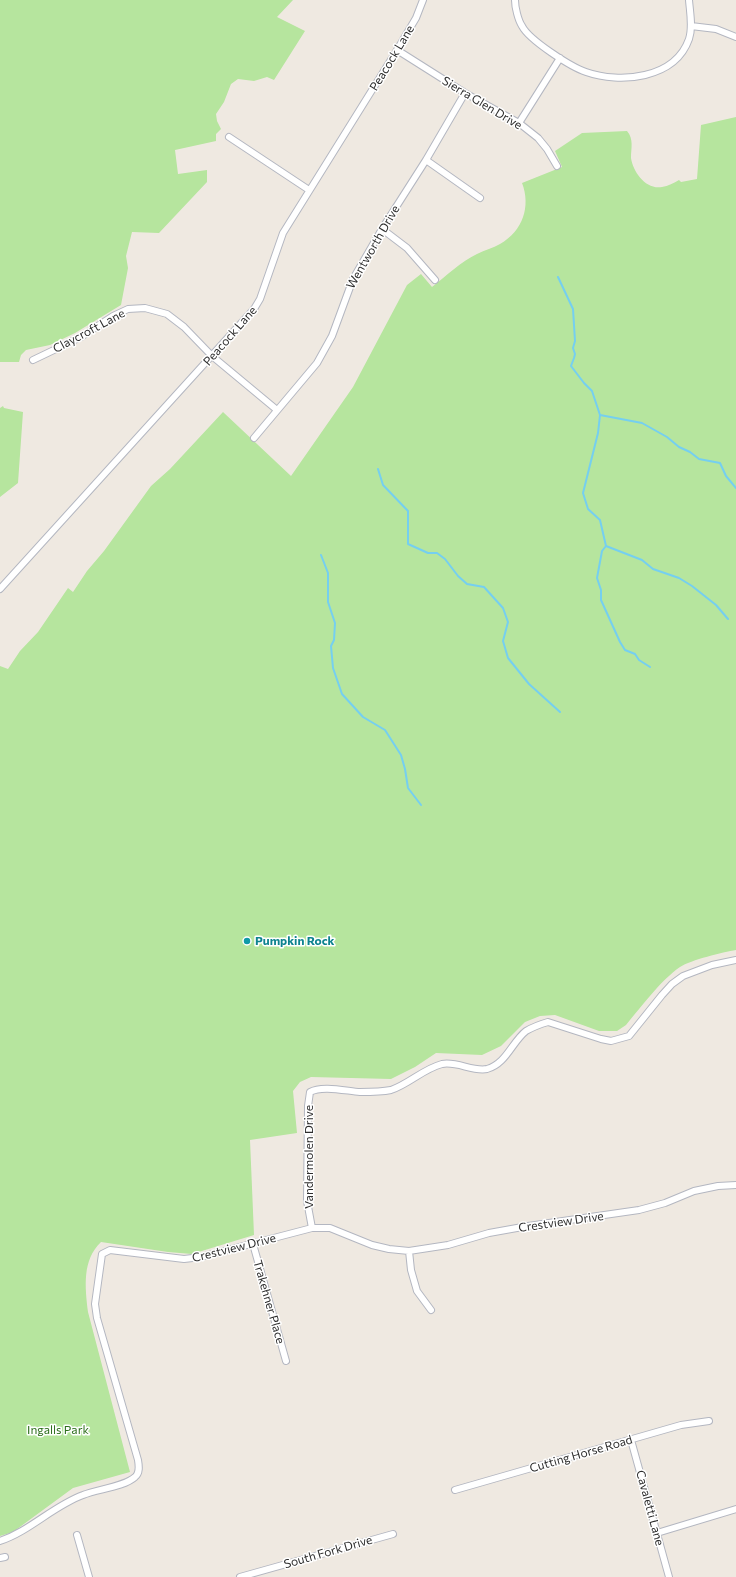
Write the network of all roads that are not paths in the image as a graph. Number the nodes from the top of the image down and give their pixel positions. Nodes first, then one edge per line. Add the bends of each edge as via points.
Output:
1 (423, 0) edge
2 (515, 0) edge
3 (689, 0) edge
4 (691, 26) junction
5 (736, 37) edge
6 (397, 50) junction
7 (560, 58) junction
8 (465, 94) junction
9 (519, 123) junction
10 (230, 136) dead end
11 (426, 160) junction
12 (557, 166) dead end
13 (309, 190) junction
14 (480, 198) dead end
15 (382, 229) junction
16 (435, 280) dead end
17 (212, 356) junction
18 (33, 360) dead end
19 (278, 410) junction
20 (254, 438) dead end
21 (0, 589) edge
22 (736, 960) edge
23 (736, 1185) edge
24 (312, 1228) junction
25 (252, 1244) junction
26 (409, 1251) junction
27 (431, 1310) dead end
28 (286, 1360) dead end
29 (709, 1422) dead end
30 (631, 1440) junction
31 (455, 1490) dead end
32 (736, 1509) edge
33 (657, 1532) junction
34 (393, 1534) dead end
35 (77, 1535) dead end
36 (0, 1541) edge
37 (88, 1577) edge
38 (240, 1577) edge
39 (669, 1577) edge

1 - 6 street, Peacock Lane via 416,18
2 - 7 street via 522,27 538,43
3 - 4 street
4 - 5 street via 716,29
4 - 7 street via 688,40 678,56 664,69 648,75 606,76 585,72
6 - 8 street, Sierra Glen Drive
6 - 13 street, Peacock Lane
7 - 9 street
8 - 9 street, Sierra Glen Drive
8 - 11 street, Wentworth Drive
9 - 12 street, Sierra Glen Drive via 538,138
10 - 13 street
11 - 14 street
11 - 15 street, Wentworth Drive
13 - 17 street, Peacock Lane via 280,238 258,304
15 - 16 street via 407,248
15 - 19 street, Wentworth Drive via 353,279 332,336 317,363
17 - 18 street, Claycroft Lane via 167,314 145,308 123,311
17 - 19 street, Claycroft Lane
17 - 21 street, Peacock Lane
19 - 20 street, Wentworth Drive
22 - 24 street, Vandermolen Drive via 712,965 683,976 662,995 629,1036 611,1041 548,1022 526,1032 505,1057 487,1069 444,1064 428,1069 392,1089 382,1091 316,1088 310,1092 308,1106 307,1201
23 - 26 street, Crestview Drive via 694,1191 639,1210 528,1226 489,1233 448,1245
24 - 25 street, Crestview Drive
24 - 26 street, Crestview Drive via 330,1228 372,1245
25 - 28 street, Trakehner Place
25 - 36 street, Crestview Drive via 184,1260 110,1250 102,1254 95,1304 97,1318 139,1468 136,1476 128,1482 73,1499
26 - 27 street via 417,1291
29 - 30 street, Cutting Horse Road via 681,1425
30 - 31 street, Cutting Horse Road
30 - 33 street, Cavaletti Lane
32 - 33 street
33 - 39 street, Cavaletti Lane
34 - 38 street, South Fork Drive
35 - 37 street

